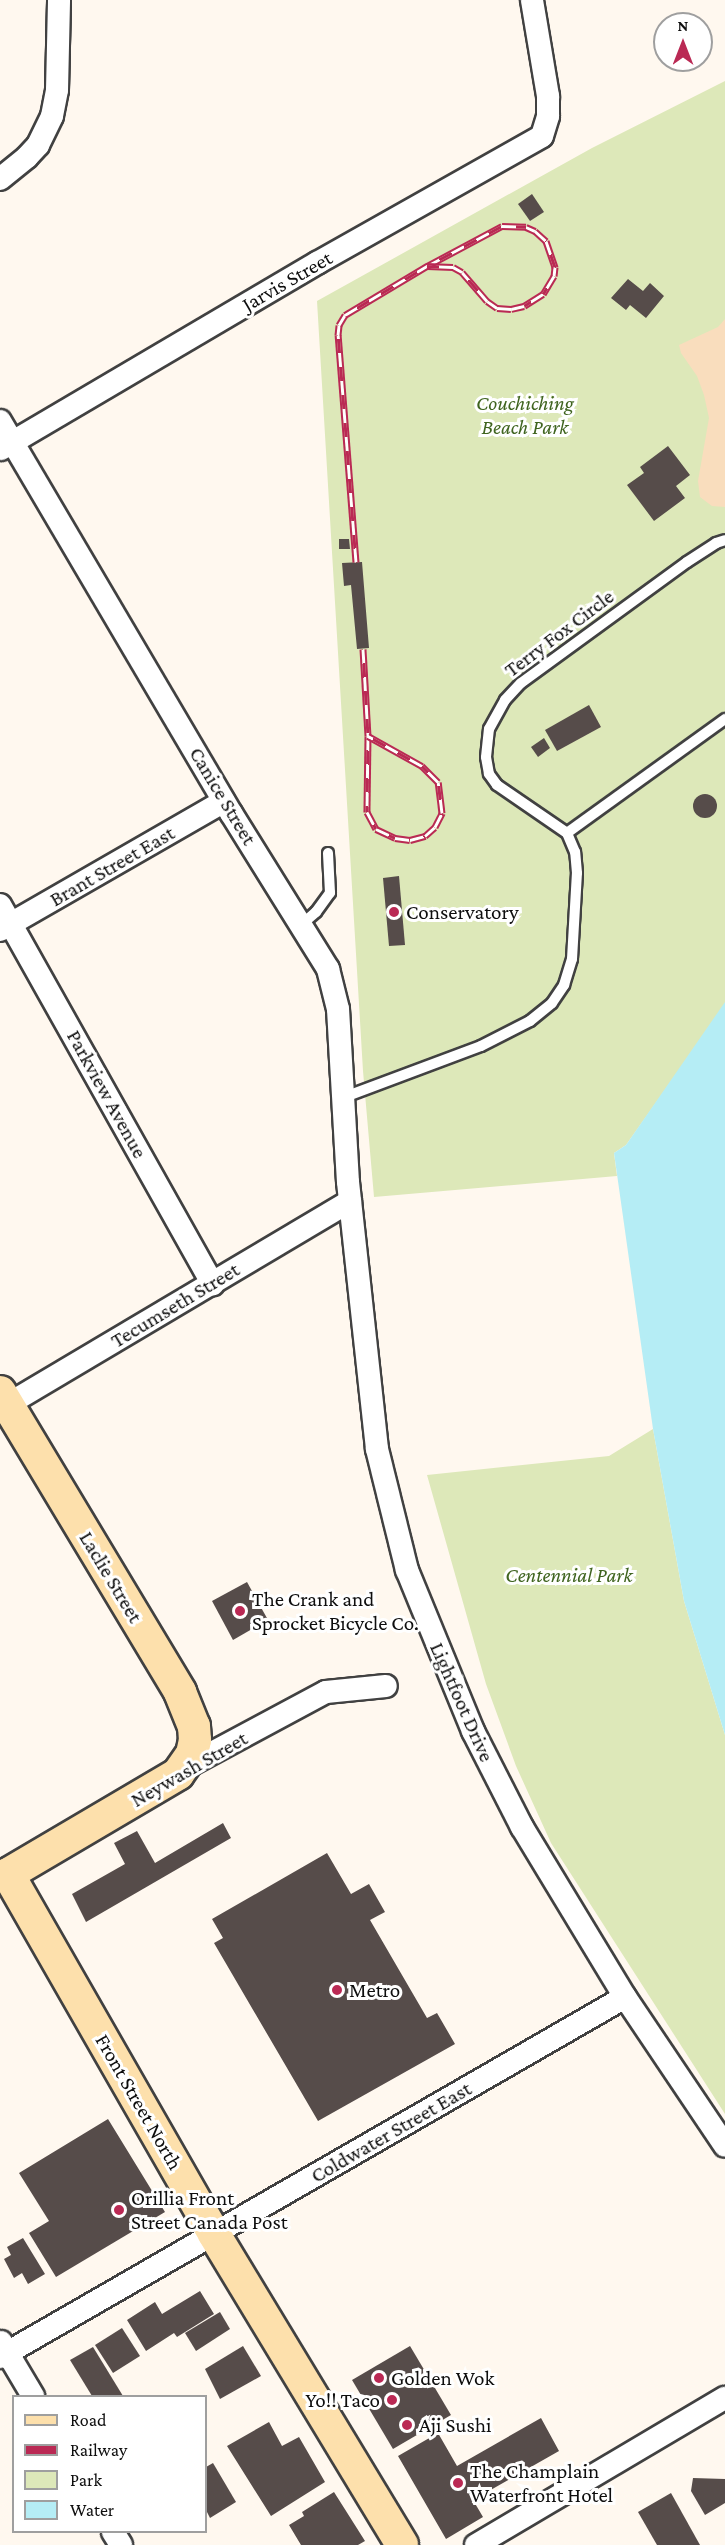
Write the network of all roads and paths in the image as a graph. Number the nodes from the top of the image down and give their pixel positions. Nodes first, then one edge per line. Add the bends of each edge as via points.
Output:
1 (59, 0) edge
2 (532, 0) edge
3 (0, 179) edge
4 (0, 421) edge
5 (6, 446) edge
6 (725, 540) edge
7 (725, 719) edge
8 (225, 801) junction
9 (567, 832) junction
10 (328, 853) dead end
11 (4, 919) edge
12 (301, 925) junction
13 (342, 1098) junction
14 (350, 1201) junction
15 (213, 1284) junction
16 (2, 1402) edge
17 (386, 1686) dead end
18 (184, 1768) junction
19 (4, 1876) edge
20 (625, 1997) junction
21 (725, 2146) edge
22 (214, 2234) junction
23 (2, 2350) edge
24 (32, 2395) edge
25 (725, 2398) edge
26 (402, 2545) edge
27 (476, 2545) edge

1 - 3 street via 57,90 52,116 38,145
2 - 5 street, Jarvis Street via 548,96 542,136 317,262
4 - 5 street, Canice Street
5 - 8 street, Canice Street
6 - 9 lane, Terry Fox Circle via 687,562 538,670 505,700 488,736 489,774 497,785
7 - 9 lane
8 - 11 street, Brant Street East
8 - 12 street, Canice Street
9 - 13 lane via 575,852 577,873 572,959 564,985 552,1003 530,1021 481,1046
10 - 12 lane via 330,893
11 - 15 street, Parkview Avenue
12 - 13 street, Canice Street via 328,969 334,989
13 - 14 street, Canice Street
14 - 15 street, Tecumseth Street
14 - 20 street, Lightfoot Drive via 377,1449 407,1570 490,1767
15 - 16 street, Tecumseth Street
16 - 18 main road, Laclie Street via 180,1692 194,1726 195,1740
17 - 18 street, Neywash Street via 326,1692
18 - 19 main road, Neywash Street
19 - 22 main road, Front Street North
20 - 21 street, Lightfoot Drive
20 - 22 street, Coldwater Street East
22 - 23 street, Coldwater Street East
22 - 26 main road, Front Street North
23 - 24 street
25 - 27 street

